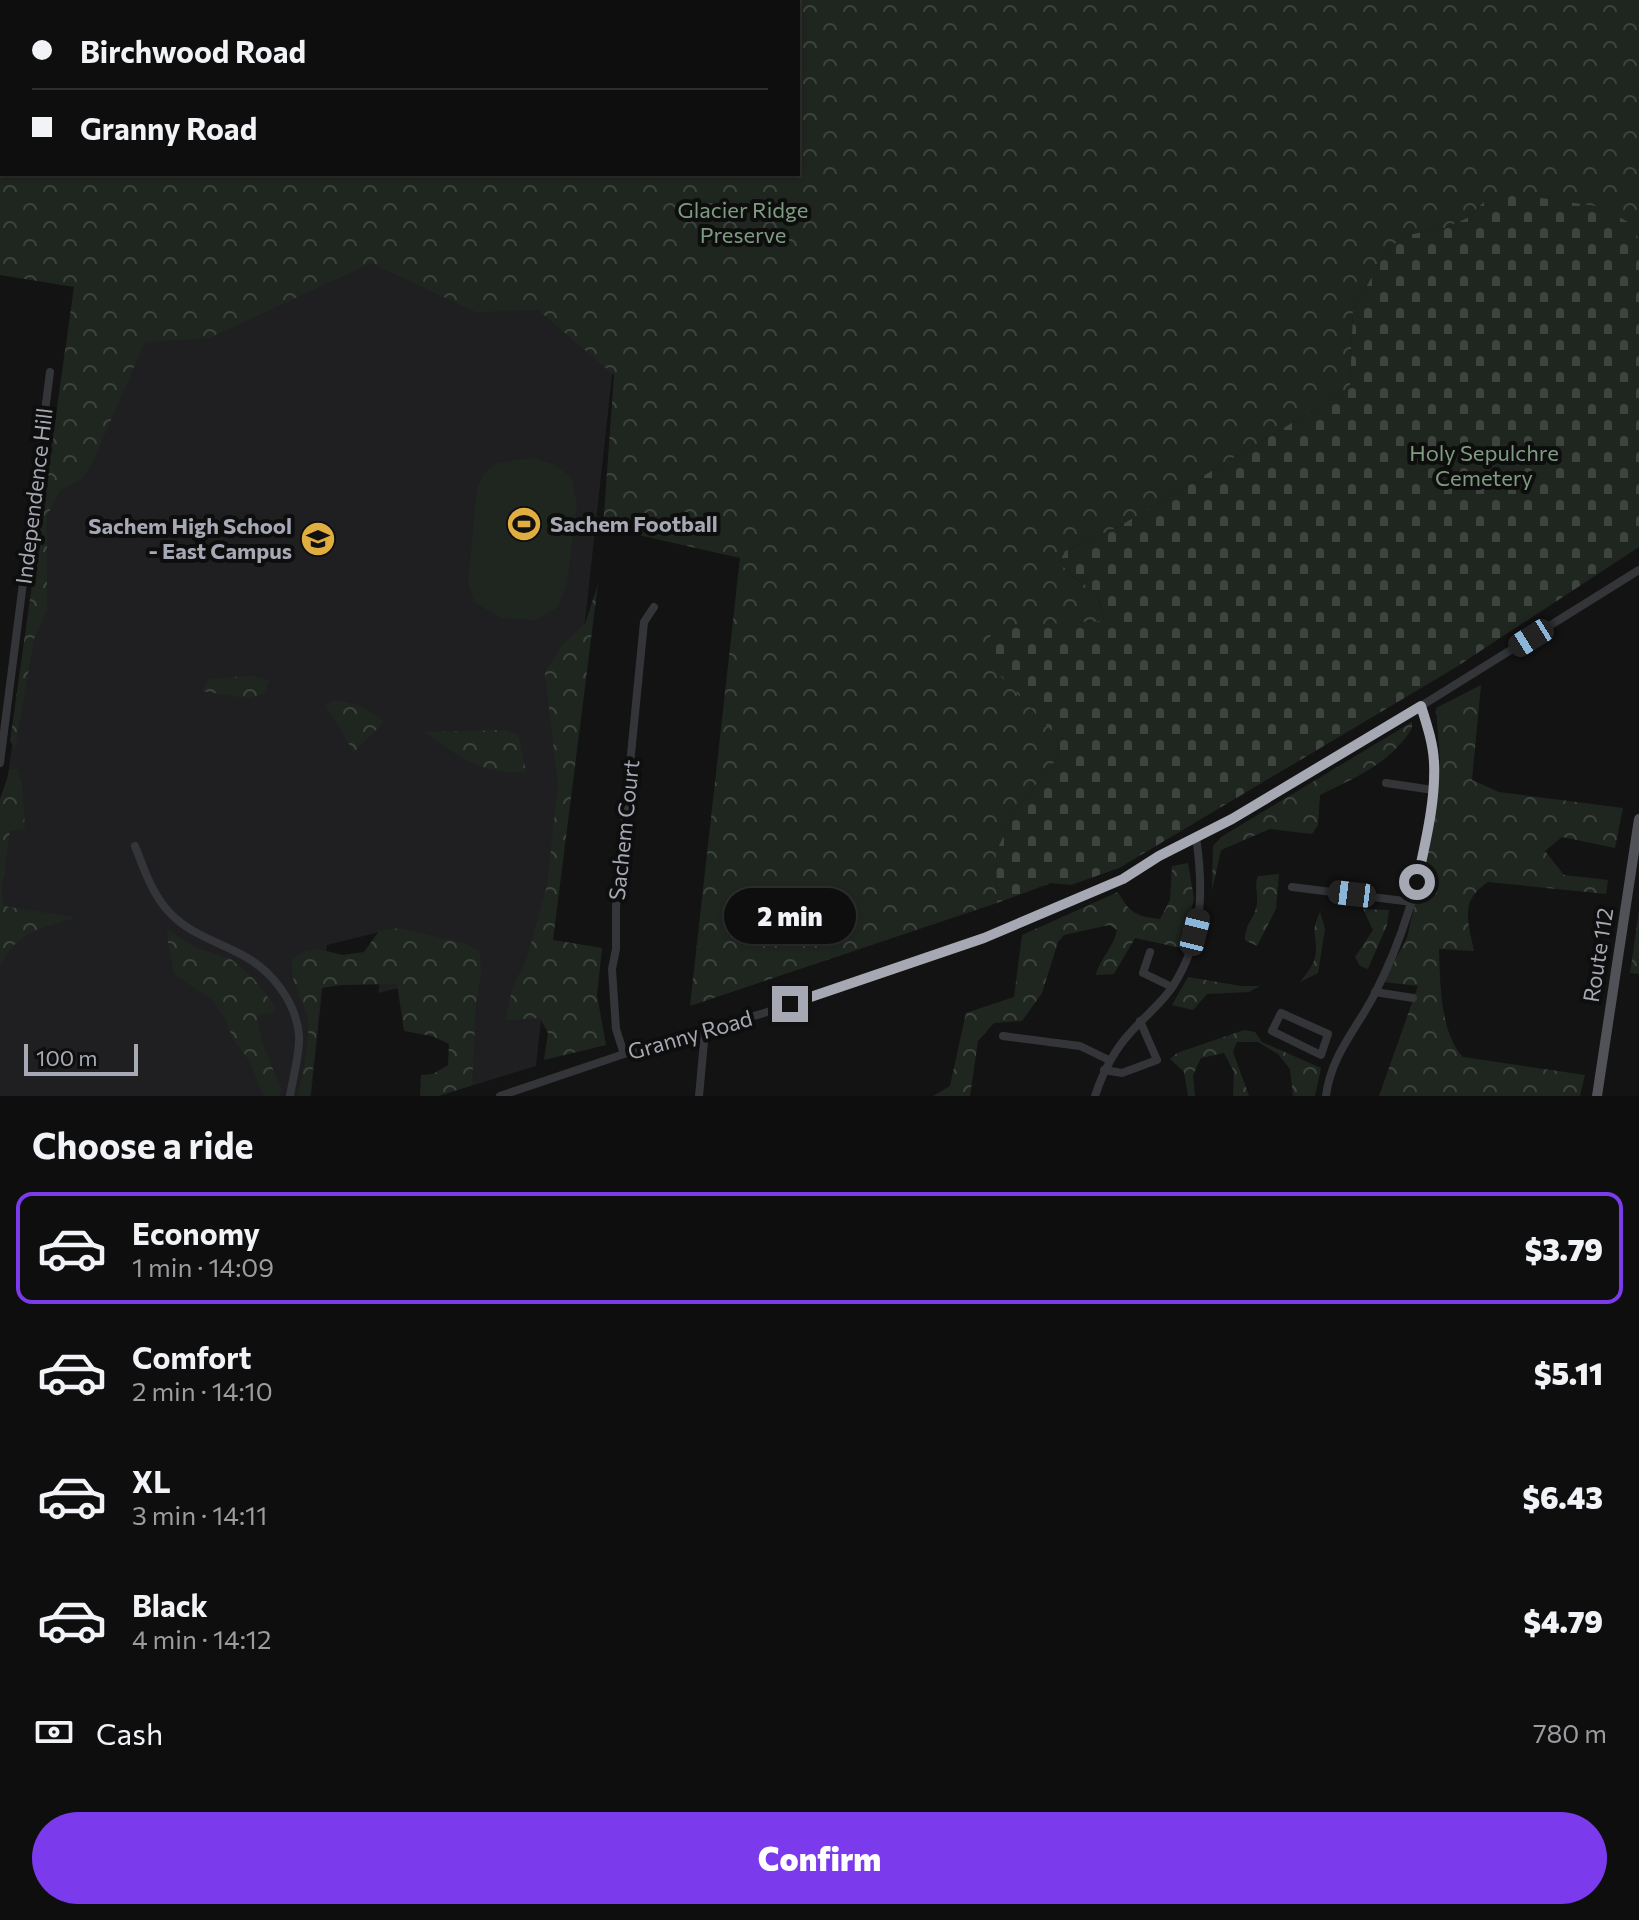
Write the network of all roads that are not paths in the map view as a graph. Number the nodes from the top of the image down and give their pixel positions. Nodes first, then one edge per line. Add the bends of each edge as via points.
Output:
1 (50, 372) dead end
2 (1639, 570) edge
3 (654, 607) dead end
4 (1421, 706) junction
5 (0, 763) edge
6 (1386, 783) dead end
7 (1433, 790) junction
8 (1639, 819) edge
9 (1196, 837) junction
10 (135, 846) dead end
11 (1292, 887) dead end
12 (1412, 902) junction
13 (1150, 952) dead end
14 (1172, 987) junction
15 (1375, 992) junction
16 (1413, 998) dead end
17 (1140, 1021) junction
18 (705, 1031) junction
19 (1003, 1036) dead end
20 (624, 1054) junction
21 (1321, 1055) junction
22 (1109, 1060) junction
23 (1334, 1063) junction
24 (1104, 1070) junction
25 (290, 1096) edge
26 (500, 1096) edge
27 (699, 1096) edge
28 (1095, 1096) edge
29 (1326, 1096) edge
30 (1597, 1096) edge

1 - 5 street, Independence Hill
2 - 4 street, Granny Road
3 - 20 street, Sachem Court via 644,622 616,907 613,1001
4 - 7 street via 1434,762
4 - 9 street, Granny Road
6 - 7 street
7 - 12 street
8 - 30 main road, Route 112
9 - 14 street via 1200,914 1191,951
9 - 18 street, Granny Road via 1123,879 997,933
10 - 25 street via 149,883 170,913 271,975 288,1000 299,1034
11 - 12 street
12 - 15 street
13 - 14 street via 1143,973
14 - 17 street
15 - 16 street
15 - 23 street
17 - 22 street
17 - 24 street via 1157,1060 1122,1073
18 - 20 street, Granny Road
18 - 27 street
19 - 22 street via 1080,1046
20 - 26 street, Granny Road
21 - 21 street via 1328,1034 1281,1013 1272,1031
21 - 23 street
22 - 24 street
23 - 29 street
24 - 28 street

